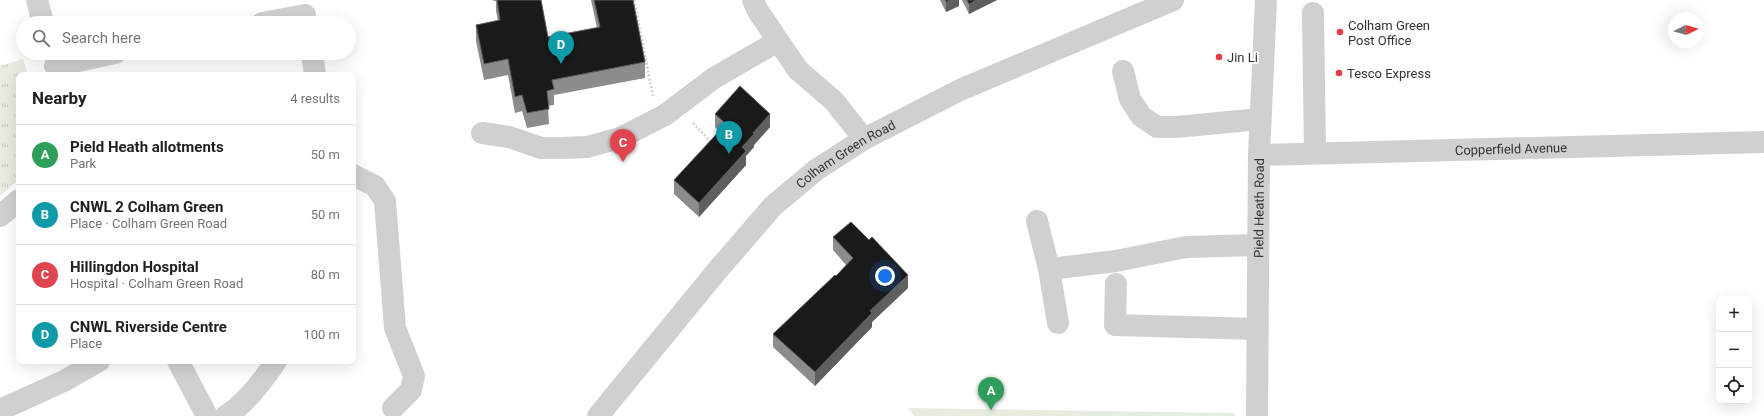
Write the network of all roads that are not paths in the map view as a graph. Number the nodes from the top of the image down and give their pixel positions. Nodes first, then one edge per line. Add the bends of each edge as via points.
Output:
1 (37, 0) edge
2 (753, 0) edge
3 (1173, 0) edge
4 (1266, 0) edge
5 (305, 13) edge
6 (1313, 13) dead end
7 (41, 16) edge
8 (292, 16) edge
9 (778, 41) junction
10 (80, 60) edge
11 (313, 60) edge
12 (55, 65) edge
13 (1123, 71) dead end
14 (315, 72) edge
15 (1260, 119) junction
16 (482, 133) dead end
17 (864, 139) junction
18 (1764, 142) edge
19 (1315, 154) junction
20 (1259, 155) junction
21 (356, 177) edge
22 (16, 203) edge
23 (0, 216) edge
24 (1037, 221) dead end
25 (1257, 245) junction
26 (1049, 269) junction
27 (1116, 284) dead end
28 (1058, 323) dead end
29 (1257, 329) junction
30 (94, 364) edge
31 (180, 364) edge
32 (274, 364) edge
33 (393, 408) dead end
34 (0, 410) edge
35 (207, 416) edge
36 (226, 416) edge
37 (598, 416) edge
38 (1257, 416) edge

1 - 7 street
2 - 9 street
3 - 17 street, Colham Green Road via 960,90
4 - 15 street, Pield Heath Road
5 - 8 street
6 - 19 street
9 - 16 street via 714,78 678,107 620,138 587,147 541,148 509,137
9 - 17 street via 798,70 834,101
10 - 12 street
11 - 14 street
13 - 15 street via 1130,99 1141,116 1157,127
15 - 20 street, Pield Heath Road
17 - 37 street, Colham Green Road via 816,170 774,206 716,272
18 - 19 street, Copperfield Avenue
19 - 20 street, Copperfield Avenue
20 - 25 street, Pield Heath Road
21 - 33 street via 375,186 385,201 395,328 414,376 411,390
22 - 23 street
24 - 26 street
25 - 26 street via 1186,247 1116,261
25 - 29 street, Pield Heath Road
26 - 28 street
27 - 29 street via 1115,325
29 - 38 street, Pield Heath Road
30 - 34 street via 64,381
31 - 35 street
32 - 36 street via 264,378

